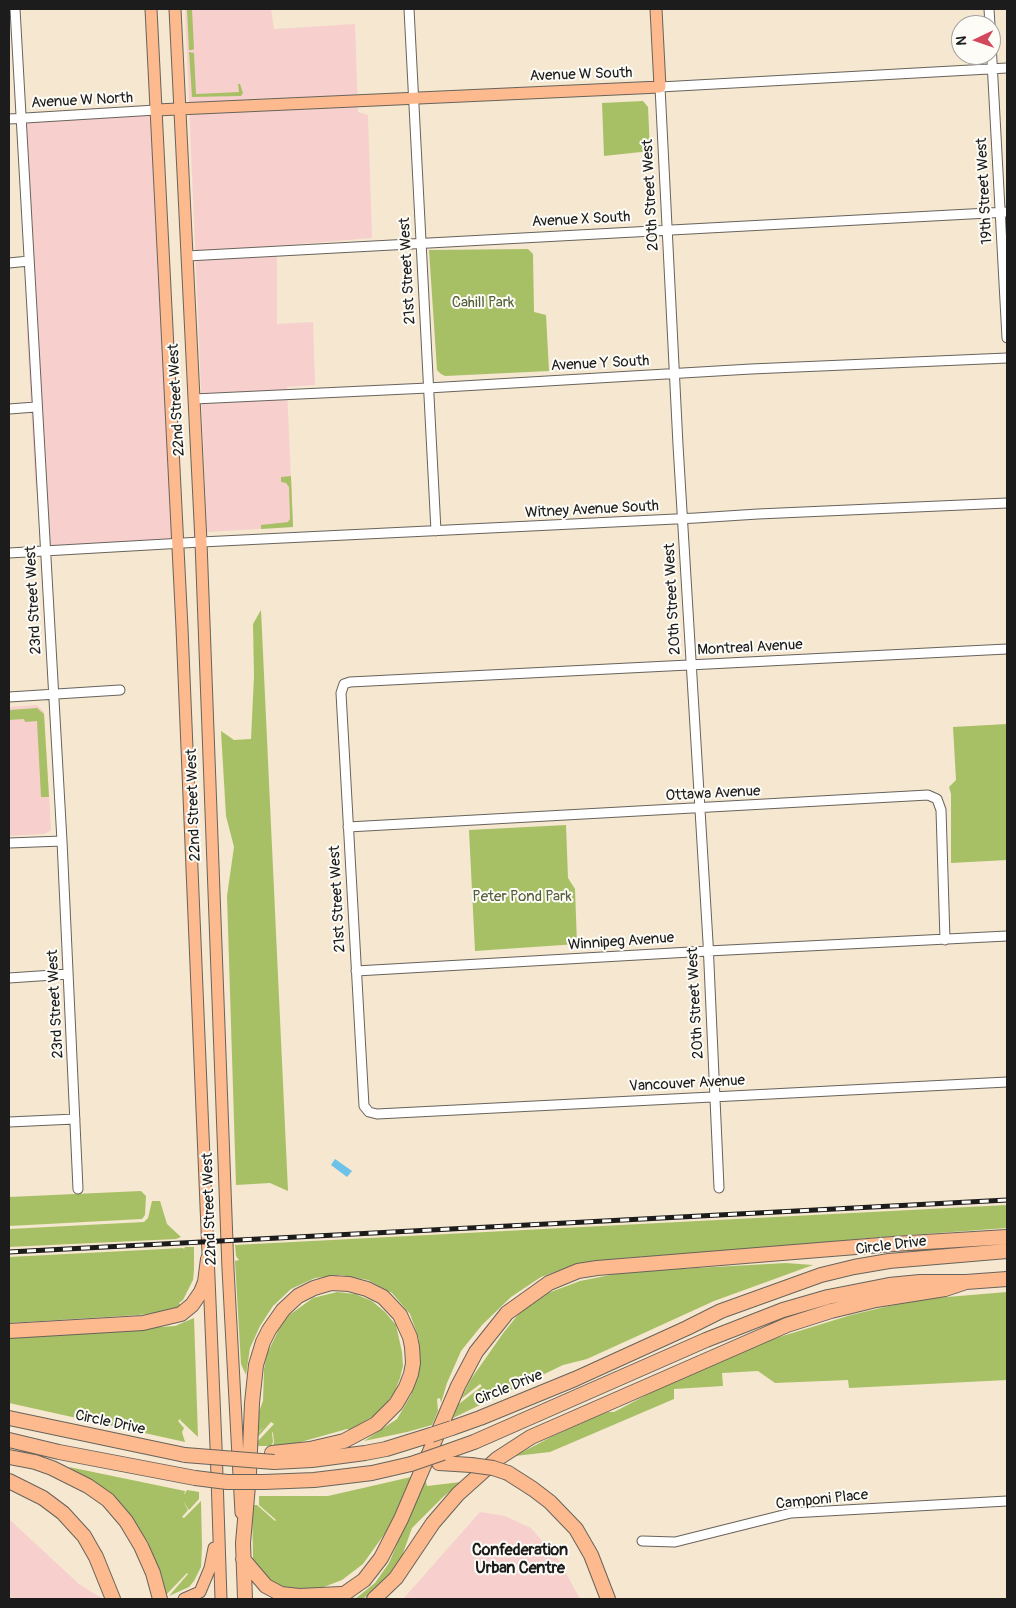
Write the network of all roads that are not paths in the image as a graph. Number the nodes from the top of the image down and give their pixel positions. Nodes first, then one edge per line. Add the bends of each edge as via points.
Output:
1 (16, 9) edge
2 (151, 9) edge
3 (175, 9) edge
4 (409, 9) edge
5 (656, 9) edge
6 (993, 65) edge
7 (1007, 68) edge
8 (993, 69) junction
9 (660, 86) junction
10 (414, 97) junction
11 (180, 108) junction
12 (156, 110) junction
13 (9, 118) edge
14 (21, 118) junction
15 (1004, 212) edge
16 (668, 229) junction
17 (421, 243) junction
18 (187, 256) junction
19 (30, 261) junction
20 (9, 262) edge
21 (1007, 338) edge
22 (1007, 358) edge
23 (675, 374) junction
24 (428, 388) junction
25 (194, 399) junction
26 (36, 407) junction
27 (9, 409) edge
28 (1007, 503) edge
29 (683, 519) junction
30 (436, 531) junction
31 (201, 542) junction
32 (178, 544) junction
33 (45, 551) junction
34 (9, 553) edge
35 (1007, 649) edge
36 (691, 665) junction
37 (344, 684) joint
38 (120, 690) dead end
39 (53, 694) junction
40 (9, 697) edge
41 (700, 808) junction
42 (348, 827) junction
43 (62, 841) junction
44 (9, 843) edge
45 (1007, 936) edge
46 (945, 940) junction
47 (708, 951) junction
48 (356, 971) junction
49 (68, 974) junction
50 (9, 978) edge
51 (1007, 1082) edge
52 (715, 1097) junction
53 (369, 1112) joint
54 (75, 1119) junction
55 (9, 1122) edge
56 (719, 1188) dead end
57 (78, 1189) dead end
58 (1007, 1237) edge
59 (1007, 1251) edge
60 (915, 1258) junction
61 (208, 1259) junction
62 (1007, 1259) edge
63 (1007, 1279) edge
64 (966, 1282) junction
65 (9, 1331) edge
66 (9, 1418) edge
67 (9, 1440) edge
68 (9, 1456) edge
69 (273, 1457) junction
70 (441, 1458) junction
71 (9, 1481) edge
72 (1007, 1501) edge
73 (218, 1524) junction
74 (642, 1541) dead end
75 (242, 1543) junction
76 (243, 1560) junction
77 (159, 1595) edge
78 (338, 1597) edge
79 (113, 1599) edge
80 (184, 1599) edge
81 (221, 1599) edge
82 (245, 1599) edge
83 (374, 1599) edge
84 (608, 1599) edge

1 - 14 street, 23rd Street West
2 - 12 main road, 22nd Street West
3 - 11 main road, 22nd Street West
4 - 10 street, 21st Street West
5 - 9 main road, 20th Street West
6 - 8 street, 19th Street West
7 - 8 street, Avenue W South
8 - 9 street, Avenue W South
8 - 15 street, 19th Street West
9 - 10 main road, Avenue W South
9 - 16 street, 20th Street West
10 - 11 main road, Avenue W South
10 - 17 street, 21st Street West
11 - 12 main road, Avenue W South
11 - 18 main road, 22nd Street West
12 - 14 street, Avenue W North
12 - 32 main road, 22nd Street West
13 - 14 street, Avenue W North
14 - 19 street, 23rd Street West
15 - 16 street, Avenue X South
15 - 21 street, 19th Street West
16 - 17 street, Avenue X South
16 - 23 street, 20th Street West
17 - 18 street, Avenue X South
17 - 24 street, 21st Street West
18 - 25 main road, 22nd Street West
19 - 20 street
19 - 26 street, 23rd Street West
22 - 23 street, Avenue Y South
23 - 24 street, Avenue Y South
23 - 29 street, 20th Street West
24 - 25 street, Avenue Y South
24 - 30 street, 21st Street West
25 - 31 main road, 22nd Street West
26 - 27 street
26 - 33 street, 23rd Street West
28 - 29 street, Witney Avenue South
29 - 30 street, Witney Avenue South
29 - 36 street, 20th Street West
30 - 31 street, Witney Avenue South
31 - 32 street, Witney Avenue South
31 - 75 main road, 22nd Street West
32 - 33 street, Witney Avenue South
32 - 61 main road, 22nd Street West
33 - 34 street, Witney Avenue South
33 - 39 street, 23rd Street West
35 - 36 street, Montreal Avenue
36 - 37 street, Montreal Avenue
36 - 41 street, 20th Street West
37 - 42 street, 21st Street West via 341,693
38 - 39 street
39 - 40 street
39 - 43 street, 23rd Street West
41 - 42 street, Ottawa Avenue
41 - 46 street, Ottawa Avenue via 928,795 937,799 941,810
41 - 47 street, 20th Street West
42 - 48 street, 21st Street West
43 - 44 street
43 - 49 street, 23rd Street West
45 - 46 street, Winnipeg Avenue
46 - 47 street, Winnipeg Avenue
47 - 48 street, Winnipeg Avenue
47 - 52 street, 20th Street West
48 - 53 street, 21st Street West via 364,1106
49 - 50 street
49 - 54 street, 23rd Street West
51 - 52 street, Vancouver Avenue
52 - 53 street, Vancouver Avenue
52 - 56 street, 20th Street West
54 - 55 street
54 - 57 street, 23rd Street West
58 - 78 highway via 597,1268 578,1271 549,1283 507,1313 476,1352 389,1544 364,1580
59 - 60 highway, Circle Drive
60 - 62 highway
60 - 69 highway, Circle Drive, bridge via 839,1270 753,1298 575,1379 480,1418 386,1449 312,1460
61 - 65 highway via 201,1292 181,1314 142,1323
61 - 73 main road, 22nd Street West
63 - 64 highway
64 - 70 highway via 890,1285 783,1310 706,1340
64 - 83 highway via 945,1289 876,1300 787,1325 531,1437 497,1459 458,1494 433,1523 396,1578
66 - 69 highway, Circle Drive, bridge via 185,1455
67 - 70 highway, bridge via 58,1452 227,1482 314,1480 410,1467
68 - 77 highway via 52,1468 108,1500 142,1546
69 - 75 highway via 344,1441 376,1424 396,1404 411,1374 412,1347 400,1315 383,1297 349,1284 324,1285 290,1303 269,1330 254,1377
70 - 84 highway, bridge via 508,1473 550,1502 576,1529 591,1555
71 - 79 highway via 43,1498 74,1524 96,1557
72 - 74 street, Camponi Place via 791,1513 675,1542
73 - 80 main road via 208,1576 200,1592
73 - 81 main road, 22nd Street West
75 - 76 highway, 22nd Street West
76 - 78 highway via 266,1586 281,1594
76 - 82 highway, 22nd Street West

